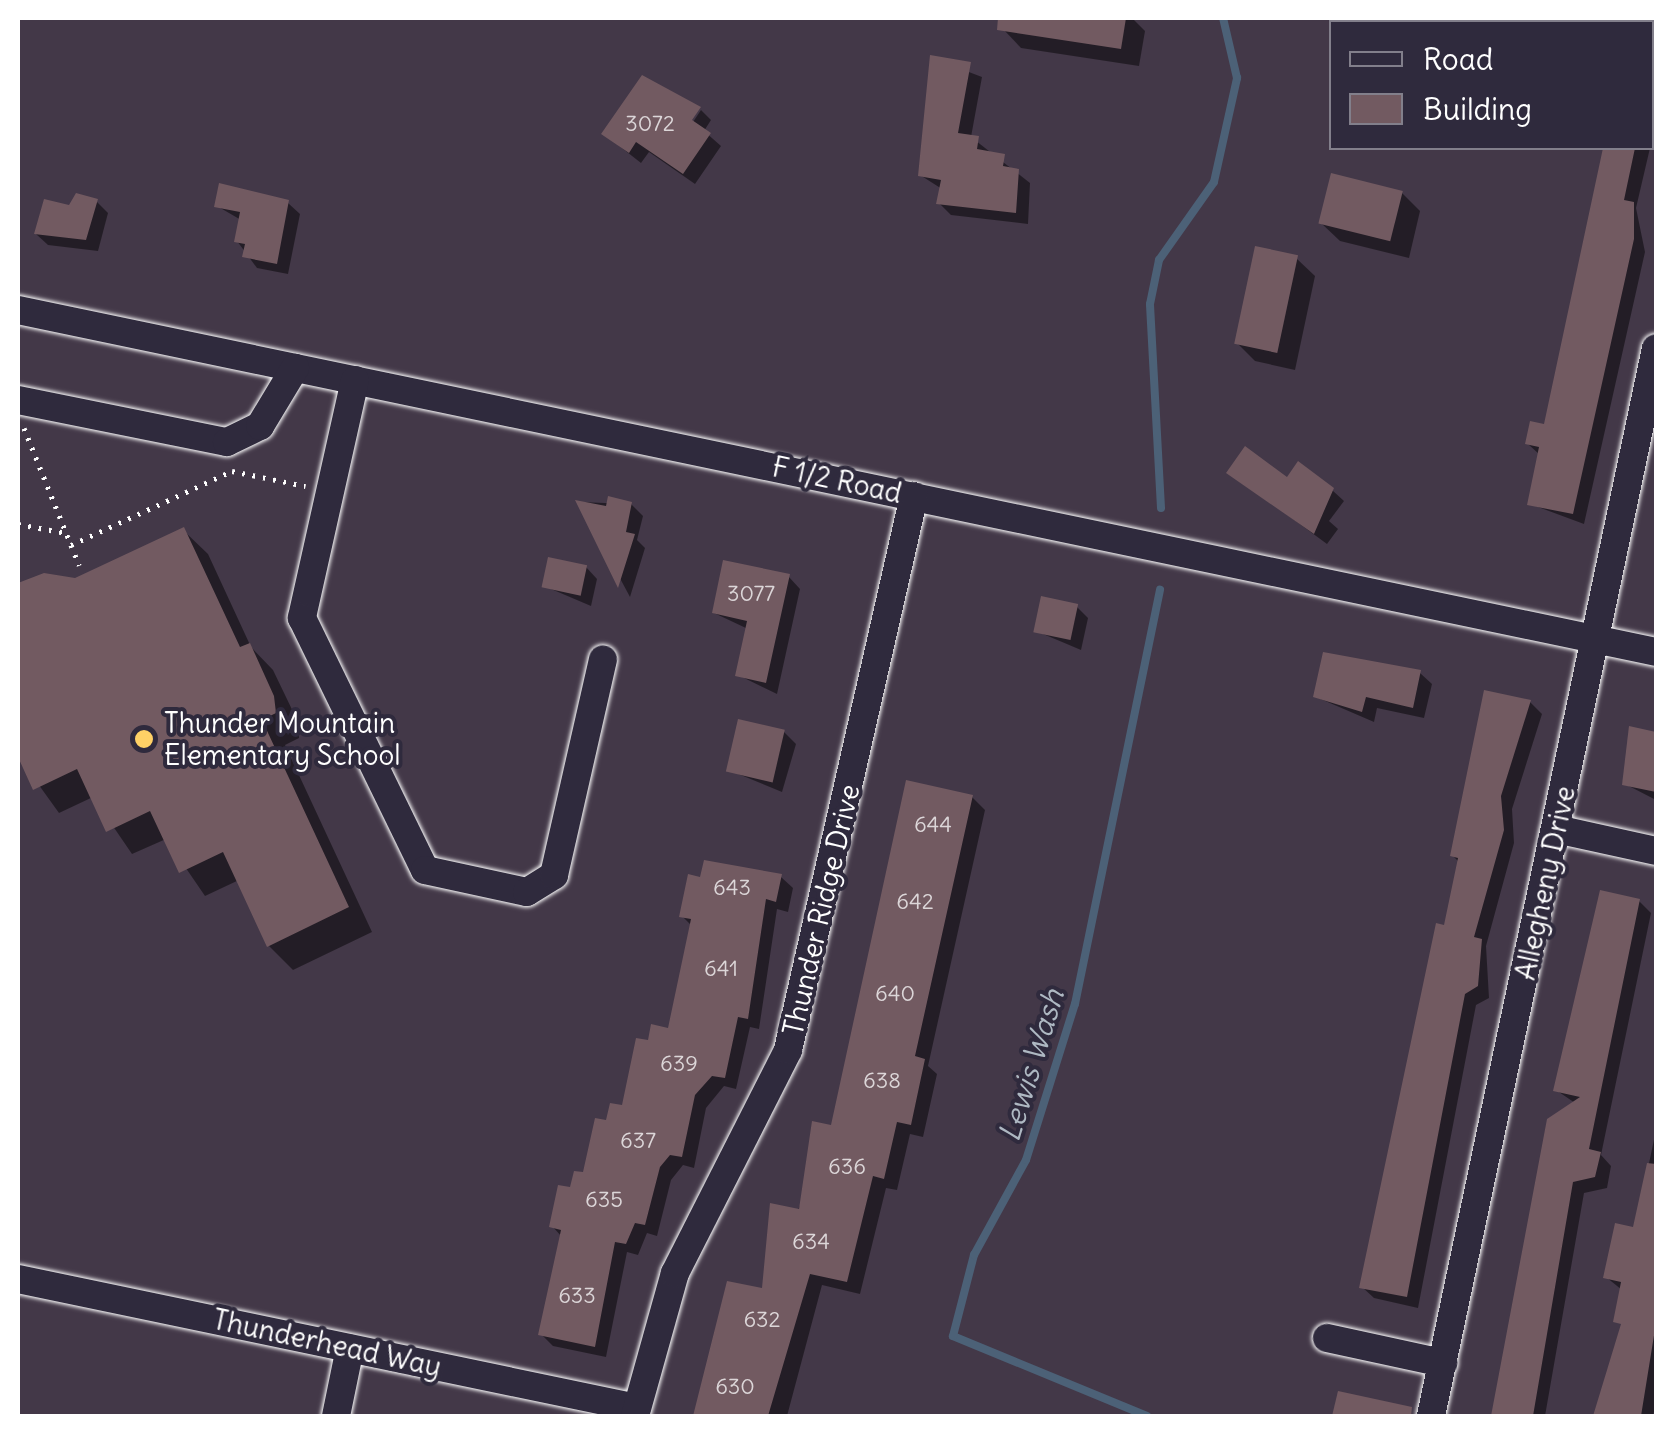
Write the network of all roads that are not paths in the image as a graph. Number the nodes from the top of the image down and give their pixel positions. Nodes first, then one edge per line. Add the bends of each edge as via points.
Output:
1 (18, 310) edge
2 (1656, 348) edge
3 (295, 368) junction
4 (354, 380) junction
5 (18, 400) edge
6 (1648, 426) edge
7 (914, 496) junction
8 (1598, 640) junction
9 (1656, 652) edge
10 (603, 658) dead end
11 (1556, 829) junction
12 (1656, 851) edge
13 (18, 1279) edge
14 (1327, 1338) dead end
15 (350, 1348) junction
16 (1442, 1363) junction
17 (636, 1412) edge
18 (336, 1416) edge
19 (1431, 1416) edge

1 - 3 street, F 1/2 Road
2 - 6 street, Allegheny Drive
3 - 4 street, F 1/2 Road
3 - 5 street via 260,426 227,442
4 - 7 street, F 1/2 Road
4 - 10 street via 302,618 425,870 527,892 554,875
6 - 8 street, Allegheny Drive
7 - 8 street, F 1/2 Road
7 - 17 street, Thunder Ridge Drive via 788,1050 675,1273
8 - 9 street, F 1/2 Road
8 - 11 street, Allegheny Drive
11 - 12 street
11 - 16 street, Allegheny Drive
13 - 15 street, Thunderhead Way
14 - 16 street
15 - 17 street, Thunderhead Way
15 - 18 street
16 - 19 street, Allegheny Drive

